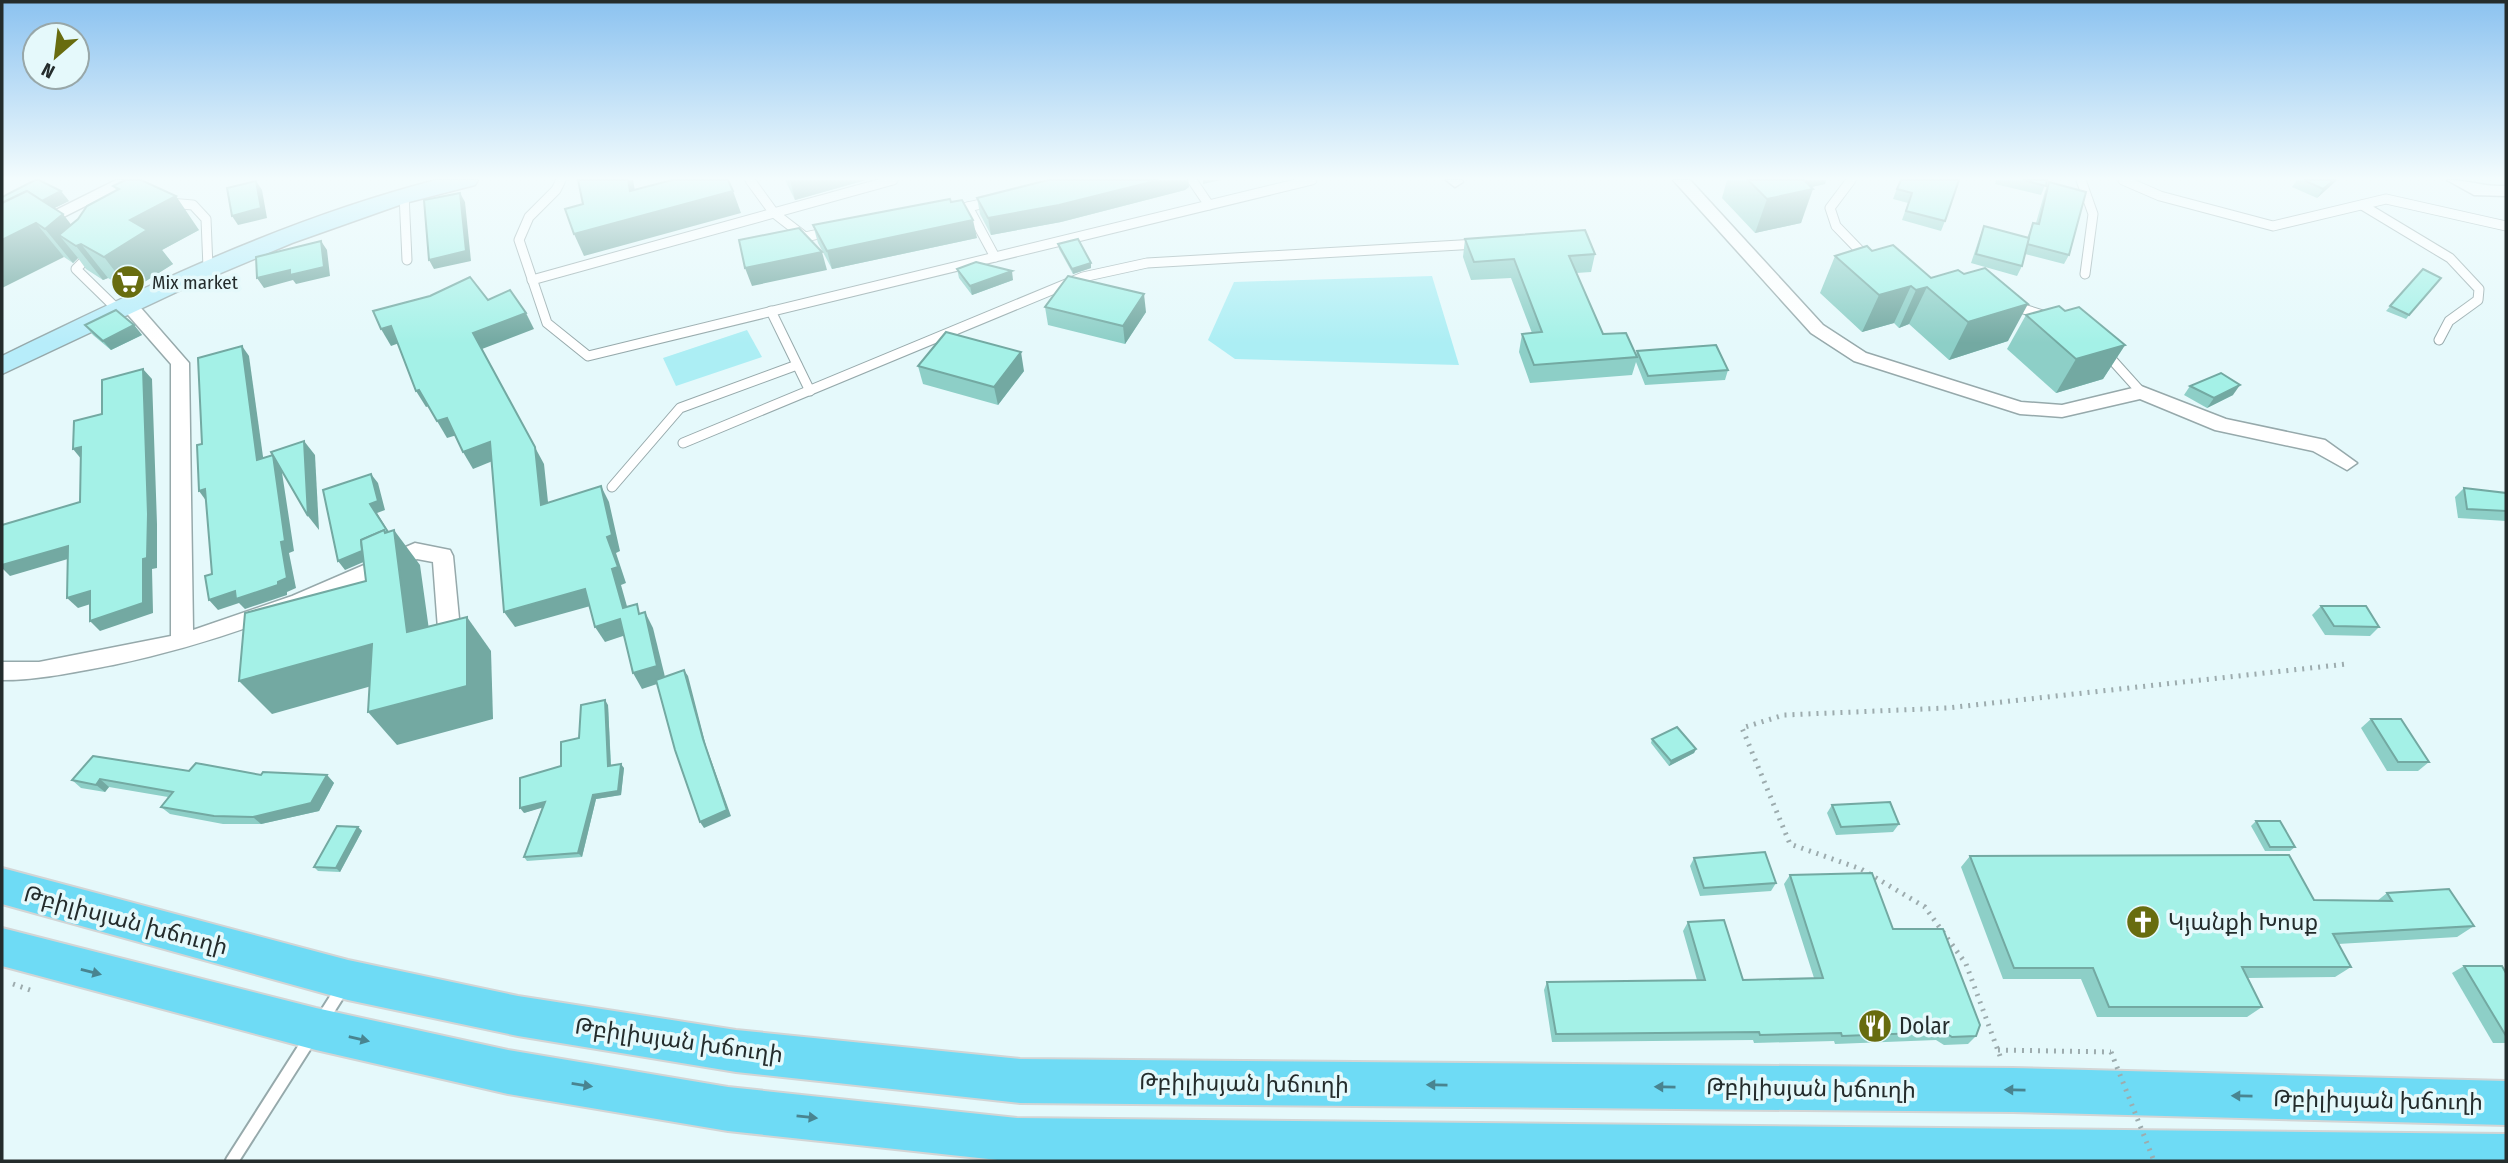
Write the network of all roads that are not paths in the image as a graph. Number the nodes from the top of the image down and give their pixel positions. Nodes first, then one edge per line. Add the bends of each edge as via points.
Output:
1 (20, 234) edge
2 (207, 234) edge
3 (295, 234) edge
4 (411, 234) edge
5 (522, 234) edge
6 (700, 234) edge
7 (801, 234) edge
8 (820, 234) edge
9 (983, 234) edge
10 (1089, 234) edge
11 (1731, 234) edge
12 (1846, 234) edge
13 (2092, 234) edge
14 (2411, 234) edge
15 (2, 243) edge
16 (1494, 243) edge
17 (100, 248) edge
18 (995, 257) junction
19 (407, 260) dead end
20 (1877, 264) edge
21 (208, 268) junction
22 (2085, 274) dead end
23 (532, 280) junction
24 (2005, 303) edge
25 (122, 306) junction
26 (771, 311) junction
27 (2056, 319) edge
28 (2439, 340) dead end
29 (2097, 343) edge
30 (797, 365) junction
31 (2, 366) edge
32 (810, 391) junction
33 (2141, 391) junction
34 (683, 443) dead end
35 (2347, 463) dead end
36 (612, 486) dead end
37 (449, 629) edge
38 (182, 642) junction
39 (2, 671) edge
40 (2, 886) edge
41 (17, 956) edge
42 (348, 980) junction
43 (316, 1030) junction
44 (2506, 1103) edge
45 (2506, 1157) edge
46 (232, 1161) edge

1 - 15 street
2 - 21 lane
3 - 21 main road
4 - 19 lane
5 - 23 lane
6 - 23 lane
7 - 8 lane
9 - 18 lane
10 - 18 lane
11 - 33 street via 1817,329 1860,356 2020,408 2046,412
12 - 20 lane
13 - 22 lane
14 - 28 lane via 2450,258 2479,289 2478,300 2450,318
16 - 32 lane via 1147,263 1083,277
17 - 25 lane via 76,269
18 - 26 lane
21 - 25 main road
23 - 26 lane via 547,323 588,356
24 - 27 lane
25 - 31 main road
25 - 38 street via 180,362
26 - 30 lane
29 - 33 lane
30 - 32 lane
30 - 36 lane via 680,408
32 - 34 lane
33 - 35 street via 2222,425 2318,445
37 - 38 street via 443,556 415,551 300,602
38 - 39 street via 39,671
40 - 42 main road, Թբիլիսյան խճուղի
41 -> 43 main road
42 - 43 lane
44 -> 42 main road, Թբիլիսյան խճուղի via 2013,1090 1020,1081 736,1051 519,1016
43 -> 45 main road via 508,1072 728,1109 1017,1140
43 - 46 lane

